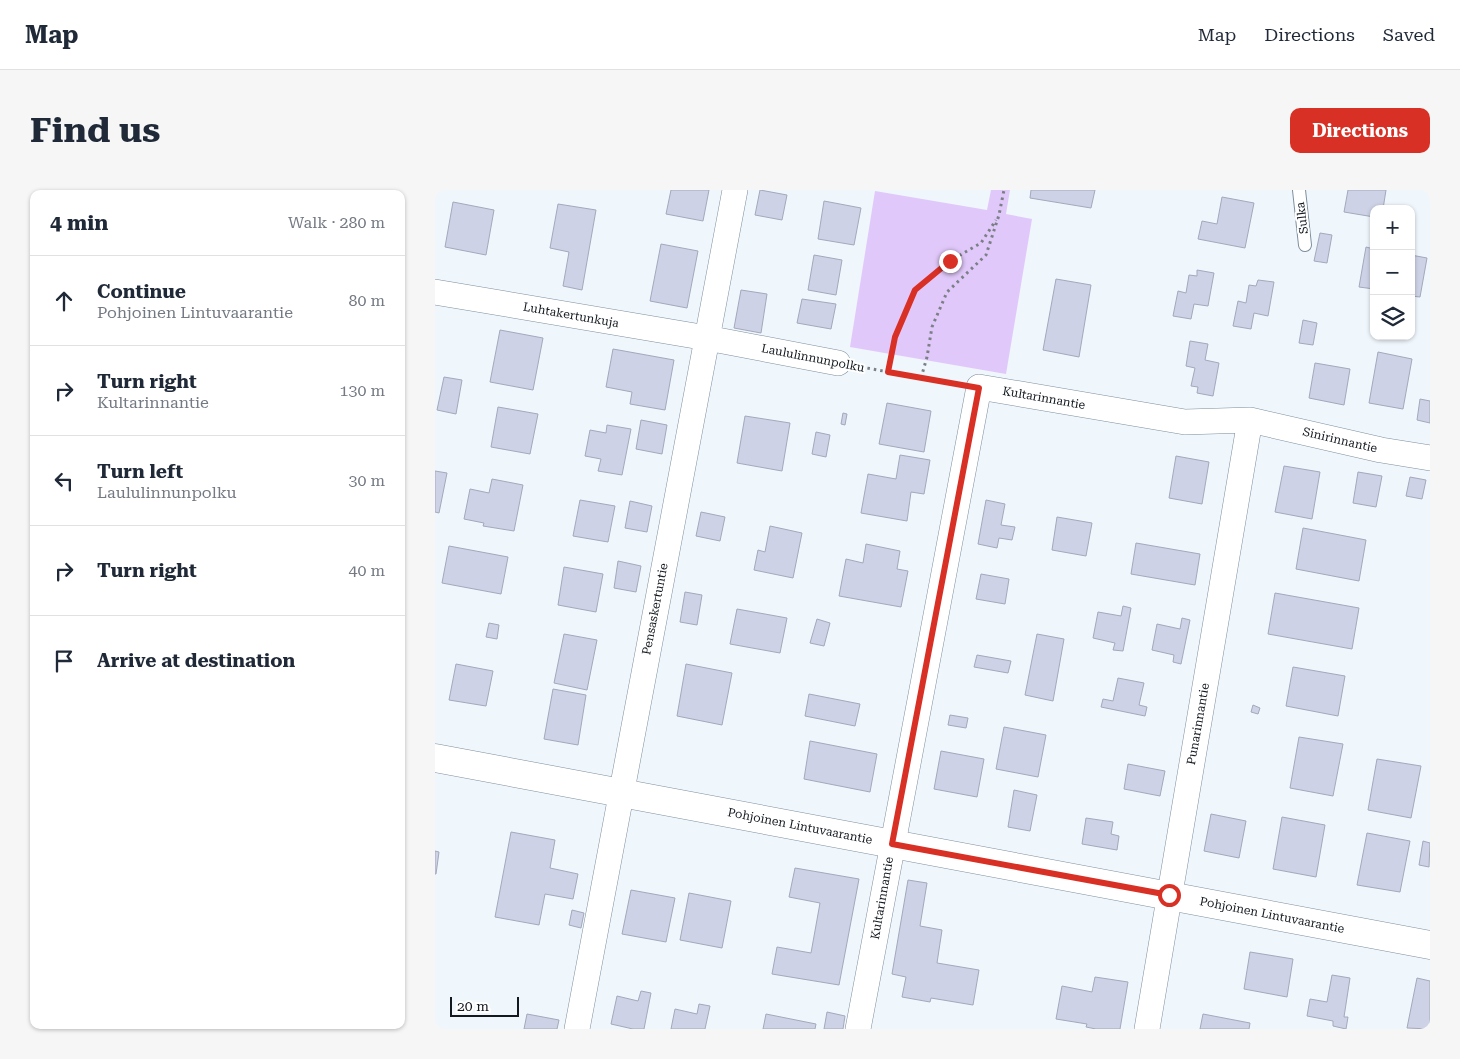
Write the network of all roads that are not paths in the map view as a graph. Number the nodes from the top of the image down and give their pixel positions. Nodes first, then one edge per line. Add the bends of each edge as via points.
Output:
1 (735, 190) edge
2 (1299, 190) edge
3 (1305, 245) dead end
4 (435, 292) edge
5 (707, 338) junction
6 (838, 363) road end
7 (1250, 420) junction
8 (1430, 458) edge
9 (435, 758) edge
10 (621, 793) junction
11 (892, 844) junction
12 (1169, 895) junction
13 (1430, 945) edge
14 (577, 1029) edge
15 (858, 1029) edge
16 (1147, 1029) edge

1 - 5 street, Pensaskertuntie
2 - 3 lane, Sulka
4 - 5 street, Luhtakertunkuja
5 - 6 street, Laululinnunpolku
5 - 10 street, Pensaskertuntie
7 - 8 street, Sinirinnantie
7 - 11 street, Kultarinnantie via 1185,422 979,388
7 - 12 street, Punarinnantie
9 - 10 street, Pohjoinen Lintuvaarantie
10 - 11 street, Pohjoinen Lintuvaarantie
10 - 14 street, Pensaskertuntie
11 - 12 street, Pohjoinen Lintuvaarantie
11 - 15 street, Kultarinnantie
12 - 13 street, Pohjoinen Lintuvaarantie
12 - 16 street, Punarinnantie

